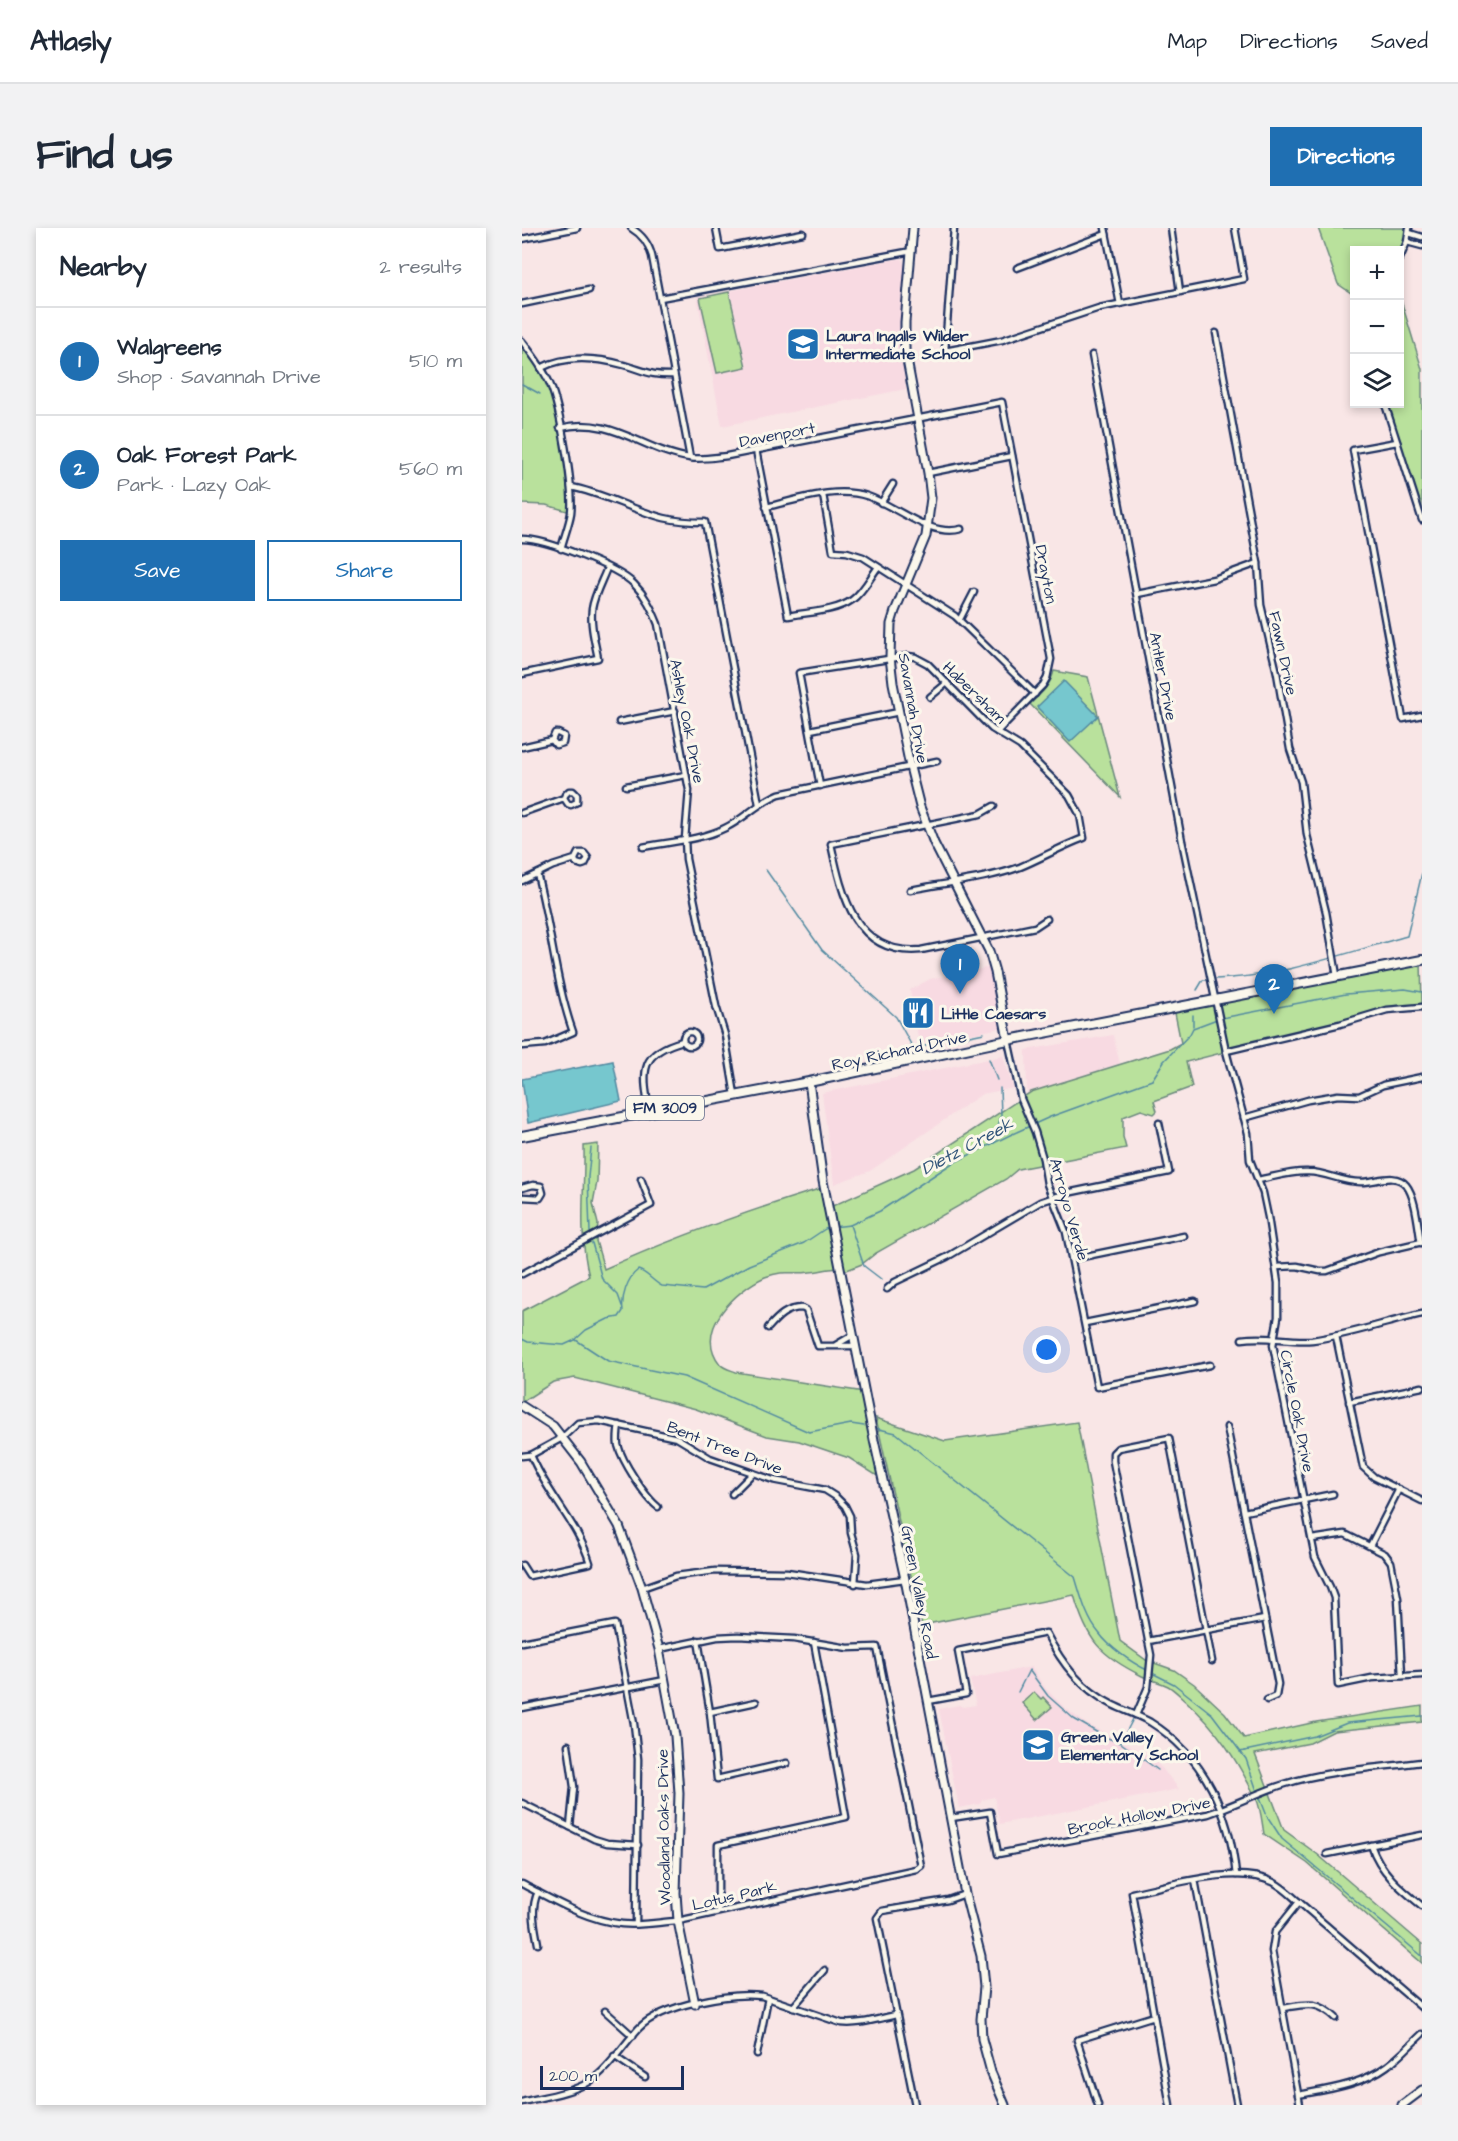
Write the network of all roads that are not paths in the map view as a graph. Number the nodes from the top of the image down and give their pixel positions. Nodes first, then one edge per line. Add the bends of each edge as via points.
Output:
1 (576, 228) edge
2 (631, 228) edge
3 (716, 228) edge
4 (913, 228) edge
5 (954, 228) edge
6 (1105, 228) edge
7 (1171, 228) edge
8 (1235, 228) edge
9 (1409, 230) edge
10 (803, 234) dead end
11 (1106, 234) junction
12 (1422, 237) edge
13 (522, 239) edge
14 (1407, 242) junction
15 (1422, 246) edge
16 (1404, 249) edge
17 (912, 251) junction
18 (1017, 268) dead end
19 (589, 290) dead end
20 (1180, 292) junction
21 (660, 298) junction
22 (522, 304) edge
23 (1120, 304) junction
24 (1216, 333) dead end
25 (522, 341) edge
26 (1092, 355) dead end
27 (541, 368) junction
28 (674, 375) junction
29 (1002, 402) joint
30 (1386, 408) edge
31 (918, 418) junction
32 (560, 428) junction
33 (1397, 442) junction
34 (756, 450) junction
35 (1012, 456) junction
36 (690, 458) junction
37 (928, 472) junction
38 (893, 484) dead end
39 (571, 487) junction
40 (823, 495) junction
41 (881, 503) junction
42 (766, 507) junction
43 (1422, 520) edge
44 (928, 525) junction
45 (961, 529) dead end
46 (522, 539) edge
47 (561, 549) junction
48 (1258, 563) junction
49 (878, 567) junction
50 (608, 568) junction
51 (906, 583) junction
52 (974, 592) dead end
53 (1137, 594) junction
54 (960, 619) junction
55 (890, 657) junction
56 (522, 674) edge
57 (947, 683) junction
58 (1035, 694) junction
59 (930, 697) dead end
60 (675, 711) junction
61 (899, 712) junction
62 (1422, 715) edge
63 (619, 722) dead end
64 (810, 730) junction
65 (997, 732) junction
66 (552, 740) dead end
67 (522, 747) edge
68 (937, 761) dead end
69 (910, 767) junction
70 (686, 775) junction
71 (626, 786) dead end
72 (820, 786) junction
73 (564, 798) dead end
74 (759, 804) junction
75 (994, 806) dead end
76 (522, 813) edge
77 (927, 825) junction
78 (686, 839) junction
79 (643, 846) dead end
80 (575, 859) dead end
81 (537, 874) junction
82 (522, 881) edge
83 (954, 881) junction
84 (910, 890) dead end
85 (1047, 919) dead end
86 (983, 938) junction
87 (1422, 962) edge
88 (1337, 976) junction
89 (1216, 1000) junction
90 (1422, 1007) edge
91 (1008, 1040) junction
92 (683, 1041) dead end
93 (522, 1046) edge
94 (1226, 1051) junction
95 (1422, 1077) edge
96 (809, 1082) junction
97 (735, 1095) junction
98 (649, 1111) junction
99 (1244, 1118) junction
100 (1159, 1123) dead end
101 (522, 1136) edge
102 (641, 1179) dead end
103 (1258, 1180) junction
104 (522, 1188) edge
105 (522, 1197) edge
106 (1052, 1197) junction
107 (1184, 1236) dead end
108 (1422, 1243) edge
109 (1072, 1259) junction
110 (522, 1266) edge
111 (1276, 1267) junction
112 (524, 1273) edge
113 (887, 1289) dead end
114 (1195, 1301) dead end
115 (1422, 1314) edge
116 (1085, 1323) junction
117 (768, 1328) dead end
118 (853, 1335) junction
119 (1336, 1336) junction
120 (1242, 1338) dead end
121 (1274, 1338) junction
122 (836, 1345) junction
123 (855, 1346) junction
124 (1210, 1365) dead end
125 (1422, 1387) edge
126 (1350, 1402) junction
127 (522, 1406) edge
128 (619, 1425) junction
129 (1227, 1426) dead end
130 (562, 1437) junction
131 (531, 1455) junction
132 (522, 1456) edge
133 (753, 1473) junction
134 (1399, 1489) junction
135 (732, 1494) dead end
136 (1334, 1494) dead end
137 (1304, 1500) junction
138 (1422, 1501) edge
139 (657, 1508) dead end
140 (1244, 1512) junction
141 (1312, 1539) junction
142 (1370, 1546) junction
143 (522, 1565) edge
144 (905, 1579) junction
145 (855, 1584) junction
146 (642, 1588) junction
147 (1265, 1620) junction
148 (1207, 1630) junction
149 (698, 1640) junction
150 (1148, 1641) junction
151 (522, 1642) edge
152 (814, 1642) junction
153 (659, 1649) junction
154 (1212, 1660) dead end
155 (1422, 1675) edge
156 (1402, 1676) junction
157 (665, 1680) junction
158 (627, 1687) junction
159 (1267, 1700) dead end
160 (928, 1701) junction
161 (756, 1702) dead end
162 (522, 1708) edge
163 (710, 1712) junction
164 (1136, 1714) junction
165 (568, 1745) dead end
166 (1422, 1762) edge
167 (787, 1764) dead end
168 (522, 1803) edge
169 (1222, 1810) junction
170 (951, 1818) junction
171 (570, 1827) junction
172 (1422, 1835) edge
173 (638, 1845) junction
174 (1371, 1845) junction
175 (1327, 1854) dead end
176 (1236, 1875) junction
177 (1195, 1881) junction
178 (522, 1884) edge
179 (538, 1892) junction
180 (965, 1894) junction
181 (1299, 1902) junction
182 (1422, 1906) edge
183 (718, 1911) junction
184 (678, 1920) junction
185 (636, 1924) junction
186 (538, 1944) dead end
187 (825, 1970) dead end
188 (768, 1998) junction
189 (695, 2004) junction
190 (793, 2007) junction
191 (1282, 2008) junction
192 (1422, 2008) edge
193 (605, 2011) dead end
194 (896, 2015) junction
195 (1154, 2016) junction
196 (1336, 2018) dead end
197 (1422, 2034) edge
198 (633, 2036) junction
199 (757, 2054) dead end
200 (615, 2056) junction
201 (645, 2077) dead end
202 (1422, 2090) edge
203 (1298, 2095) junction
204 (522, 2103) edge
205 (915, 2105) edge
206 (1005, 2105) edge
207 (1098, 2105) edge
208 (1170, 2105) edge
209 (1236, 2105) edge
210 (1300, 2105) edge
211 (1401, 2105) edge

1 - 13 street
2 - 21 street via 650,249
3 - 10 street via 720,249
4 - 17 street, Savannah Drive
5 - 23 street via 945,351 1002,340
6 - 11 street
7 - 20 street
8 - 20 street via 1244,279
9 - 12 street
9 - 14 street
11 - 18 street
11 - 23 street
14 - 15 street
14 - 16 street
17 - 21 street
17 - 31 street, Savannah Drive via 905,349
19 - 22 street
20 - 23 street
21 - 28 street
24 - 48 street, Fawn Drive
25 - 27 street
26 - 53 street, Antler Drive
27 - 28 street via 589,359 652,375
27 - 32 street via 554,395
28 - 36 street
29 - 31 street, Davenport
29 - 35 street, Drayton
30 - 33 street
31 - 34 street, Davenport
31 - 37 street, Savannah Drive
32 - 36 street, Davenport via 598,425
32 - 39 street
33 - 43 street
33 - 62 street via 1353,450 1403,719
34 - 36 street, Davenport
34 - 42 street
35 - 37 street
35 - 58 street, Drayton via 1050,659 1047,678
37 - 44 street, Savannah Drive
38 - 41 street
39 - 47 street via 571,512
39 - 74 street via 660,517 705,522
40 - 41 street via 851,493
40 - 42 street
40 - 49 street via 833,551 855,554
41 - 44 street
42 - 49 street via 788,616 850,601
44 - 45 street
44 - 51 street, Savannah Drive
46 - 47 street, Ashley Oak Drive via 538,540
47 - 50 street, Ashley Oak Drive
48 - 53 street via 1214,579
48 - 88 street, Fawn Drive via 1261,605 1290,749 1301,782 1306,835
49 - 51 street
50 - 56 street via 592,611 598,658
50 - 60 street, Ashley Oak Drive via 629,579 649,603 658,624
51 - 54 street
51 - 55 street, Savannah Drive via 891,624
52 - 54 street
53 - 89 street, Antler Drive via 1182,841
54 - 58 street
55 - 57 street, Habersham via 915,657
55 - 61 street, Savannah Drive
55 - 64 street, Habersham via 799,673
57 - 59 street
57 - 65 street, Habersham
58 - 65 street, Drayton
60 - 63 street
60 - 70 street, Ashley Oak Drive
61 - 64 street
61 - 69 street, Savannah Drive
64 - 72 street
65 - 83 street, Habersham via 1020,746 1074,802 1084,838 1012,869
66 - 67 street
68 - 69 street
69 - 72 street
69 - 77 street, Savannah Drive
70 - 71 street
70 - 78 street, Ashley Oak Drive via 690,790
72 - 74 street via 779,794
73 - 76 street
74 - 78 street via 725,828
75 - 77 street via 980,814
77 - 83 street, Savannah Drive
77 - 86 street via 831,844 848,906 869,936 896,949 913,951
78 - 79 street
78 - 97 street, Ashley Oak Drive via 686,859
80 - 81 street
81 - 82 street
81 - 93 street via 562,998 573,1032 545,1044
83 - 84 street
83 - 86 street, Savannah Drive
85 - 86 street via 1035,927
86 - 91 street, Savannah Drive via 994,965
87 - 88 main road, Roy Richard Drive / FM 3009
88 - 89 main road, Roy Richard Drive / FM 3009
89 - 91 main road, Roy Richard Drive / FM 3009
89 - 94 street, Circle Oak Drive
90 - 94 street via 1387,1010
91 - 96 main road, Roy Richard Drive / FM 3009
91 - 106 street, Arroyo Verde via 1021,1099 1035,1132
92 - 98 street via 647,1060
94 - 99 street, Circle Oak Drive
95 - 99 street via 1383,1085 1359,1096 1308,1100
96 - 97 main road, Roy Richard Drive / FM 3009
96 - 118 street, Green Valley Road
97 - 98 main road, Roy Richard Drive / FM 3009
98 - 101 main road, Roy Richard Drive / FM 3009
99 - 103 street, Circle Oak Drive via 1250,1160
100 - 106 street via 1169,1172
102 - 112 street via 651,1205
103 - 108 street via 1298,1172 1353,1182 1401,1180 1410,1191
103 - 111 street, Circle Oak Drive
104 - 105 street via 541,1186 543,1193 540,1198
106 - 109 street, Arroyo Verde
106 - 113 street
107 - 109 street
108 - 111 street via 1379,1251 1327,1270
109 - 116 street, Arroyo Verde
110 - 112 street
111 - 121 street, Circle Oak Drive via 1278,1306
114 - 116 street
115 - 119 street
116 - 124 street, Arroyo Verde via 1097,1388
117 - 122 street via 782,1313 802,1308 806,1310 816,1344
118 - 122 street
118 - 123 street, Green Valley Road
119 - 121 street via 1311,1340
119 - 126 street
120 - 121 street
121 - 137 street, Circle Oak Drive
122 - 123 street
123 - 144 street, Green Valley Road
125 - 126 street
126 - 134 street via 1363,1467
127 - 130 street, Woodland Oaks Drive via 553,1426
128 - 130 street, Bent Tree Drive via 584,1422
128 - 133 street, Bent Tree Drive via 677,1438 710,1458
128 - 139 street via 621,1452
129 - 140 street
130 - 131 street, Bent Tree Drive
130 - 146 street, Woodland Oaks Drive via 619,1526
131 - 132 street, Bent Tree Drive
131 - 143 street via 584,1543 590,1563 529,1576
133 - 135 street
133 - 145 street, Bent Tree Drive via 825,1490 845,1506 857,1554
134 - 138 street
134 - 142 street
136 - 137 street
137 - 140 street
137 - 141 street, Circle Oak Drive
140 - 147 street
141 - 142 street via 1345,1534
141 - 156 street, Circle Oak Drive via 1315,1557 1334,1598 1338,1685
142 - 156 street via 1385,1554 1394,1571
144 - 145 street
144 - 160 street, Green Valley Road
145 - 146 street via 787,1572 740,1571 676,1576
146 - 153 street, Woodland Oaks Drive
147 - 148 street
147 - 159 street via 1278,1684 1276,1696
148 - 150 street
148 - 150 street via 1169,1438 1122,1447 1113,1453
148 - 154 street
149 - 152 street via 765,1636
149 - 153 street
149 - 163 street
150 - 164 street via 1150,1678
151 - 158 street via 615,1624
152 - 183 street via 846,1817 718,1845
152 - 183 street, Lotus Park via 877,1647 921,1866
153 - 157 street, Woodland Oaks Drive
155 - 156 street
157 - 158 street
157 - 184 street, Woodland Oaks Drive via 678,1764
158 - 162 street
158 - 173 street via 638,1759
160 - 164 street via 966,1694 958,1651 1046,1633 1061,1661 1084,1686
160 - 170 street, Green Valley Road
161 - 163 street
163 - 167 street via 717,1779
164 - 169 street via 1165,1732 1192,1758 1209,1781
165 - 171 street via 574,1787
166 - 169 street, Brook Hollow Drive via 1298,1780
168 - 171 street
169 - 170 street, Brook Hollow Drive via 998,1854 990,1812
169 - 176 street
170 - 180 street, Green Valley Road
171 - 173 street via 607,1843
172 - 174 street
173 - 185 street
174 - 175 street
174 - 182 street via 1389,1877
176 - 177 street
176 - 181 street via 1275,1883
177 - 195 street via 1132,1893
177 - 209 street
178 - 179 street, Lotus Park
179 - 185 street, Lotus Park via 588,1916
179 - 186 street via 534,1912
180 - 194 street via 879,1914
180 - 206 street, Green Valley Road via 983,1969 982,2039
181 - 191 street via 1278,1926 1272,1940
181 - 192 street
183 - 184 street, Lotus Park
184 - 185 street, Lotus Park
184 - 189 street, Woodland Oaks Drive
187 - 190 street
188 - 189 street via 732,1996
188 - 190 street
188 - 199 street
189 - 198 street via 660,2013
190 - 194 street via 833,2022 852,2024
191 - 196 street via 1317,2005
191 - 203 street
193 - 198 street
194 - 205 street
195 - 207 street via 1077,2040
195 - 208 street
197 - 203 street via 1373,2075
198 - 200 street
200 - 201 street
200 - 204 street via 588,2083
202 - 211 street
203 - 210 street

